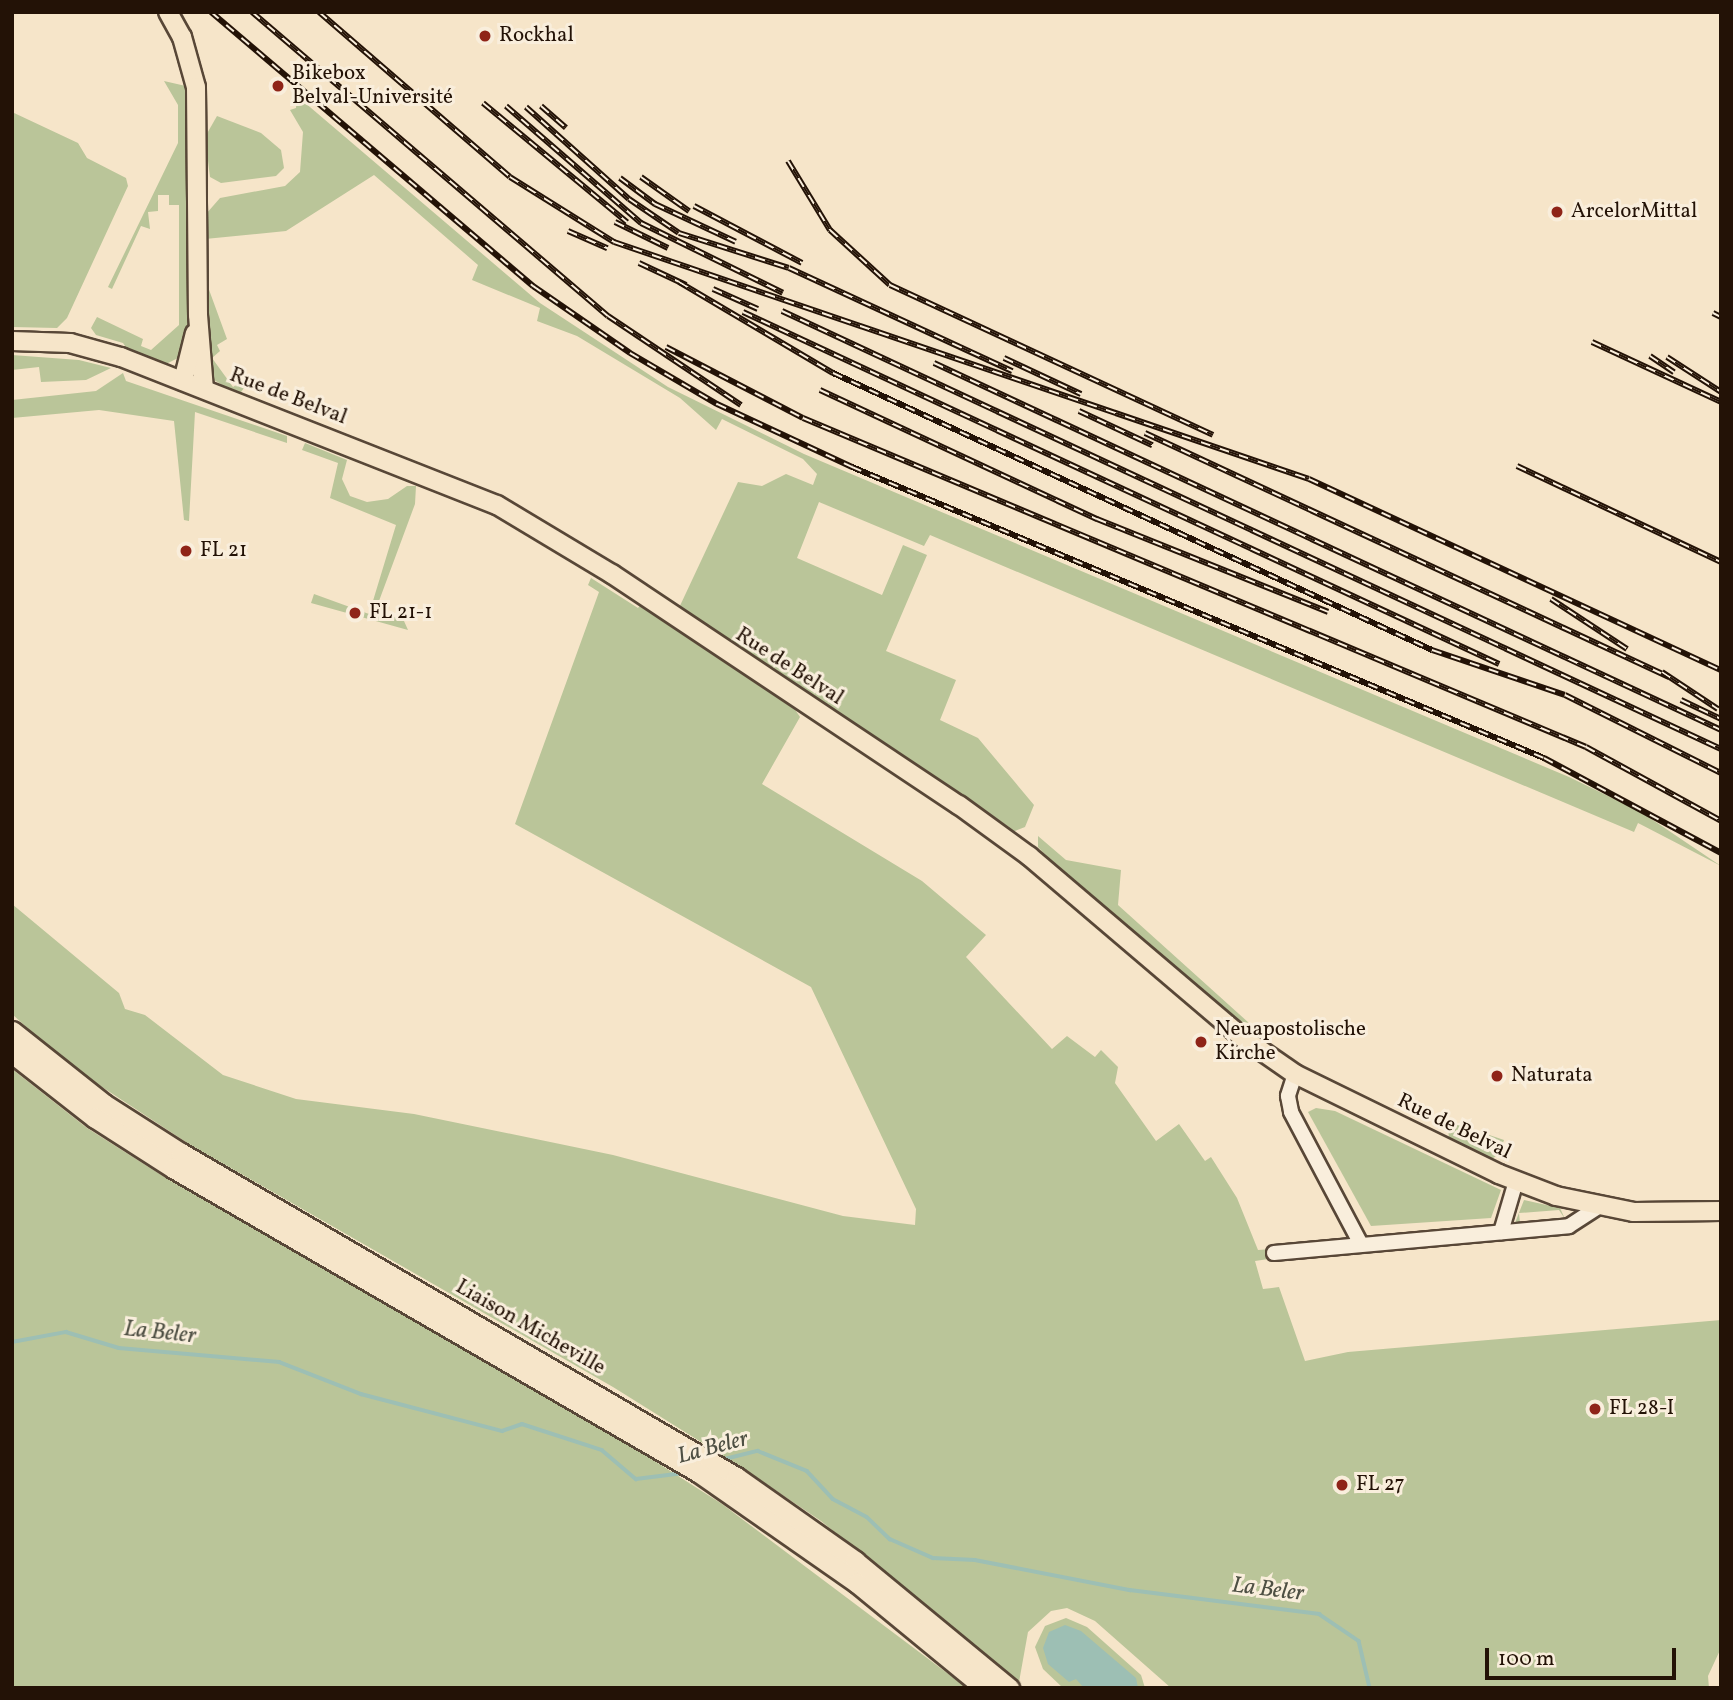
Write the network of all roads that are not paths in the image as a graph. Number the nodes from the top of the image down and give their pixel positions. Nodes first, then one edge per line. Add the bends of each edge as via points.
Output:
1 (167, 12) edge
2 (198, 315) junction
3 (12, 341) edge
4 (189, 356) junction
5 (152, 369) junction
6 (184, 381) junction
7 (204, 389) junction
8 (12, 1031) edge
9 (12, 1054) edge
10 (1295, 1074) junction
11 (1516, 1181) junction
12 (1598, 1207) junction
13 (1721, 1211) edge
14 (1501, 1232) junction
15 (1361, 1244) junction
16 (1274, 1253) dead end
17 (701, 1465) junction
18 (985, 1688) edge
19 (1009, 1688) edge

1 - 2 main road, Rue de Belval via 182,37 196,87
2 - 4 main road, Rue de Belval
2 - 7 main road, Rue de Belval
3 - 5 main road via 70,343
4 - 5 main road via 174,368
4 - 6 main road, Rue de Belval
5 - 6 main road
6 - 7 main road, Rue de Belval
7 - 10 main road, Rue de Belval via 454,486 575,550 978,818 1243,1038
8 - 17 highway, Liaison Micheville via 104,1104 181,1153
9 - 17 highway, Liaison Micheville via 95,1118 173,1168
10 - 11 main road, Rue de Belval
10 - 15 street via 1288,1096 1291,1112
11 - 12 main road, Rue de Belval
11 - 14 street
12 - 13 main road, Rue de Belval via 1665,1214
12 - 14 street via 1569,1226
14 - 15 street
15 - 16 street
17 - 18 highway, Liaison Micheville via 857,1583
17 - 19 highway, Liaison Micheville via 855,1562

